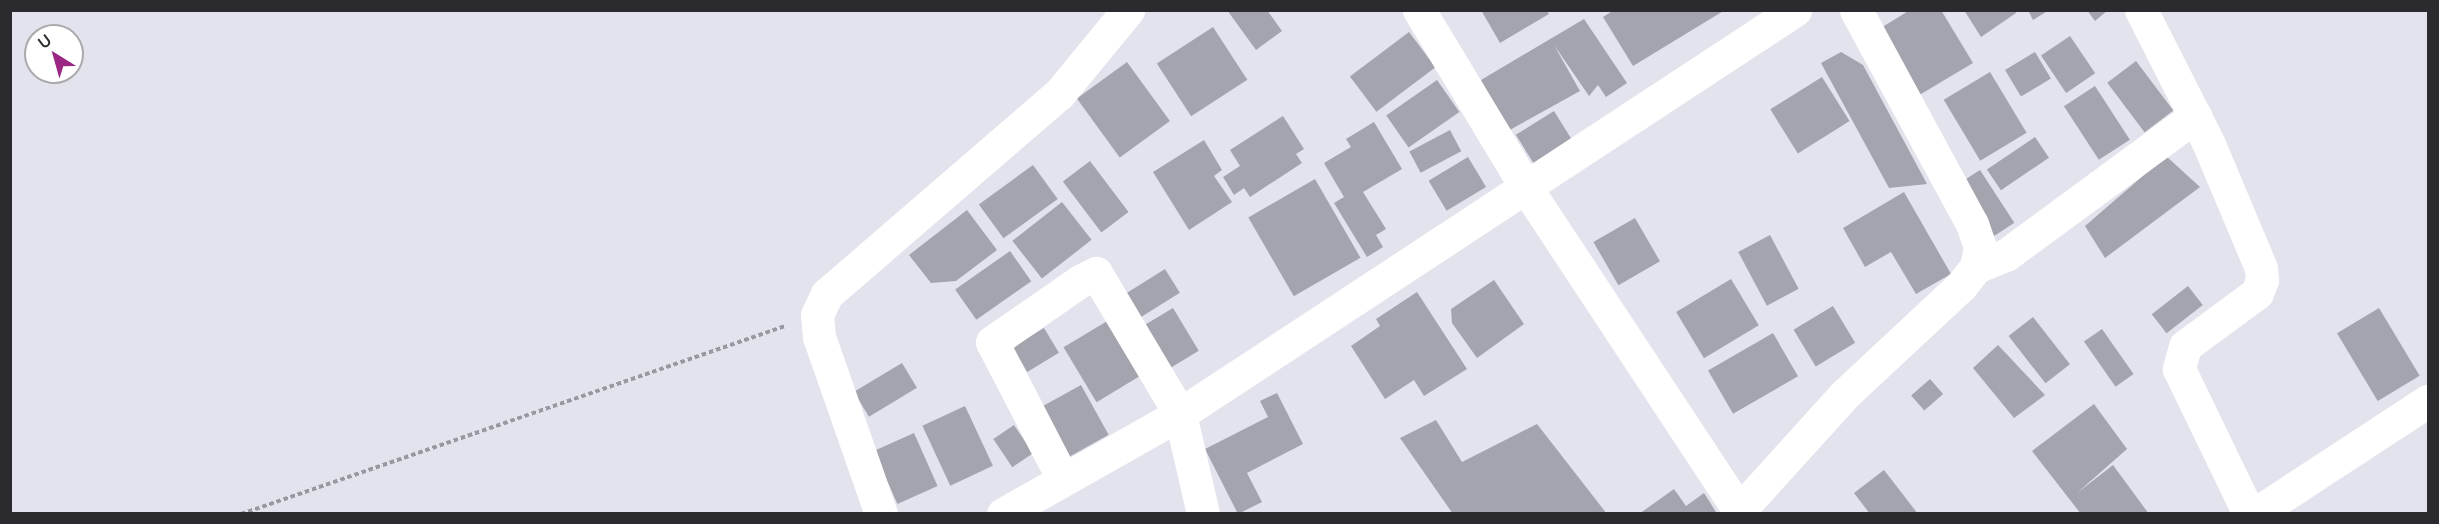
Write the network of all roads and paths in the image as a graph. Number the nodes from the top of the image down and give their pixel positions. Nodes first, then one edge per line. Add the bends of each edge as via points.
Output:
1 (1128, 10) edge
2 (1419, 10) edge
3 (1795, 10) edge
4 (1856, 10) edge
5 (2141, 10) edge
6 (2195, 116) junction
7 (1525, 186) junction
8 (1976, 267) junction
9 (817, 315) junction
10 (2428, 400) edge
11 (1180, 414) junction
12 (1062, 477) junction
13 (1740, 512) edge
14 (241, 513) edge
15 (881, 513) edge
16 (1003, 513) edge
17 (1203, 513) edge
18 (2249, 513) edge
19 (2255, 513) edge

1 - 9 street via 1059,94 853,269 827,294
2 - 7 street
3 - 7 street
4 - 8 street via 1972,224 1980,247
5 - 6 street
6 - 8 street via 2014,250
6 - 18 street via 2256,252 2262,280 2250,301 2185,346 2178,369
7 - 11 street
7 - 13 street
8 - 13 street via 1961,286 1844,395
9 - 14 path
9 - 15 street via 819,338
10 - 19 street
11 - 12 street
11 - 12 street via 1096,273 1080,280 992,342
11 - 17 street
12 - 16 street

